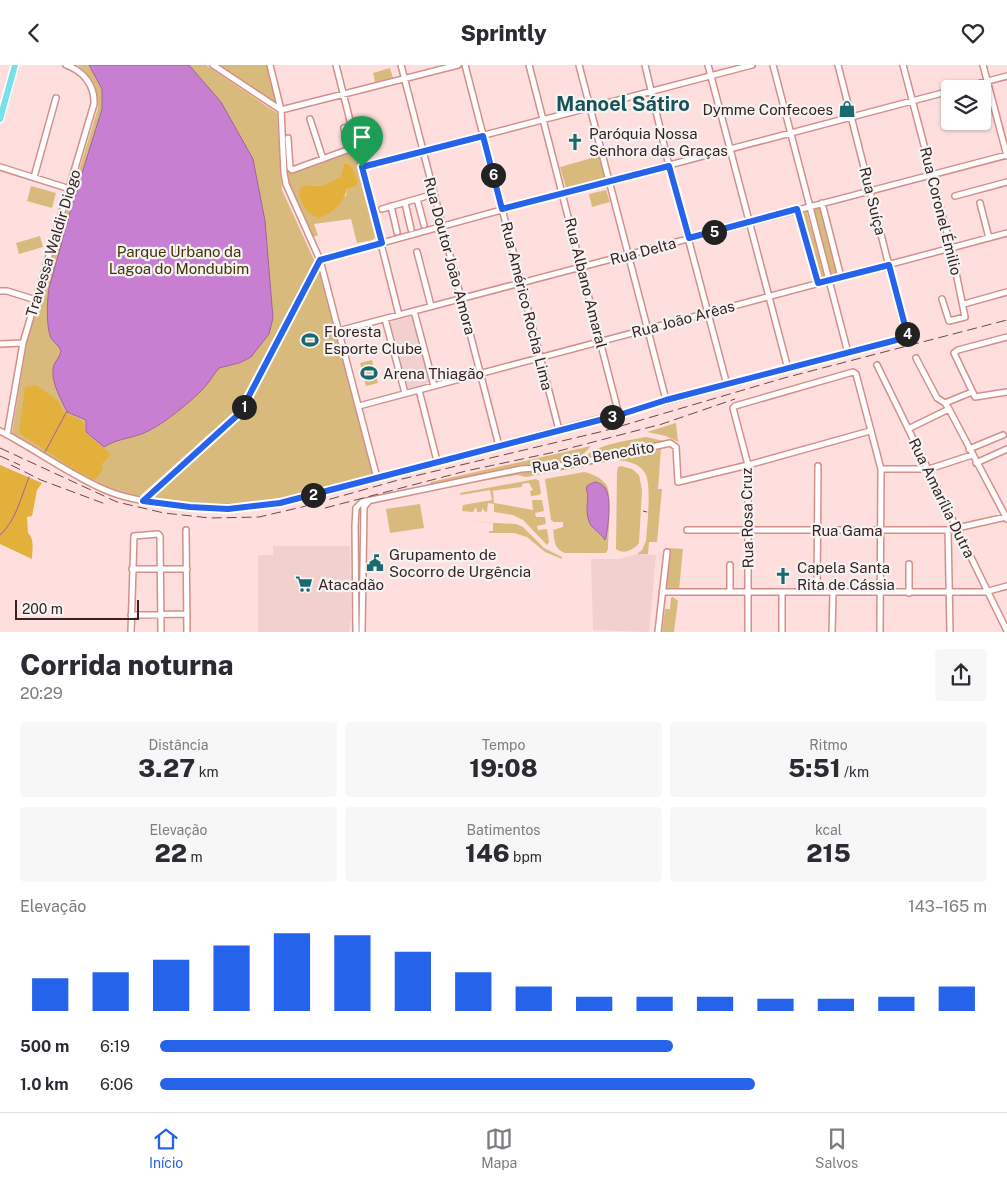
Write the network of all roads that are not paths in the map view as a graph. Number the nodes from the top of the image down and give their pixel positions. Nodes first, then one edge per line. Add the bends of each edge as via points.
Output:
1 (15, 65) edge
2 (66, 65) edge
3 (214, 65) edge
4 (270, 65) edge
5 (343, 65) edge
6 (401, 65) edge
7 (458, 65) edge
8 (465, 65) edge
9 (529, 65) edge
10 (579, 65) edge
11 (645, 65) edge
12 (708, 65) edge
13 (752, 65) edge
14 (773, 65) edge
15 (838, 65) edge
16 (903, 65) edge
17 (982, 65) edge
18 (336, 66) edge
19 (710, 76) junction
20 (1007, 76) edge
21 (404, 79) junction
22 (987, 80) edge
23 (991, 80) edge
24 (652, 91) junction
25 (941, 93) edge
26 (344, 95) junction
27 (991, 96) edge
28 (56, 98) dead end
29 (913, 100) junction
30 (591, 107) junction
31 (282, 110) junction
32 (851, 117) junction
33 (0, 119) edge
34 (310, 119) dead end
35 (543, 120) junction
36 (351, 126) junction
37 (791, 133) junction
38 (483, 136) junction
39 (288, 138) dead end
40 (729, 150) junction
41 (423, 151) junction
42 (1007, 156) edge
43 (323, 159) junction
44 (669, 166) junction
45 (0, 167) edge
46 (362, 167) junction
47 (931, 174) junction
48 (34, 177) junction
49 (610, 181) junction
50 (1007, 182) edge
51 (70, 189) junction
52 (870, 190) junction
53 (563, 193) junction
54 (434, 194) junction
55 (955, 196) dead end
56 (417, 199) junction
57 (405, 203) junction
58 (822, 203) junction
59 (980, 203) dead end
60 (391, 206) junction
61 (810, 206) junction
62 (382, 209) dead end
63 (502, 209) junction
64 (797, 209) junction
65 (750, 222) junction
66 (424, 225) dead end
67 (442, 227) junction
68 (411, 229) dead end
69 (397, 232) dead end
70 (1007, 233) edge
71 (689, 238) junction
72 (989, 238) junction
73 (382, 243) junction
74 (951, 248) junction
75 (417, 252) dead end
76 (629, 255) junction
77 (320, 260) junction
78 (889, 265) junction
79 (582, 267) junction
80 (841, 277) junction
81 (829, 281) junction
82 (522, 283) junction
83 (818, 283) junction
84 (0, 291) edge
85 (1007, 292) edge
86 (769, 295) junction
87 (461, 299) junction
88 (942, 299) dead end
89 (36, 300) junction
90 (964, 304) junction
91 (431, 306) junction
92 (414, 311) junction
93 (708, 313) junction
94 (399, 315) junction
95 (385, 319) junction
96 (648, 329) junction
97 (338, 331) junction
98 (1007, 337) edge
99 (601, 341) junction
100 (23, 343) junction
101 (0, 344) edge
102 (848, 353) junction
103 (540, 357) junction
104 (916, 358) dead end
105 (877, 365) dead end
106 (788, 369) junction
107 (480, 373) junction
108 (727, 385) junction
109 (434, 386) junction
110 (419, 390) junction
111 (1007, 392) edge
112 (405, 393) junction
113 (973, 394) junction
114 (666, 400) junction
115 (945, 403) junction
116 (359, 406) junction
117 (949, 409) junction
118 (619, 415) junction
119 (908, 429) junction
120 (559, 430) junction
121 (0, 431) edge
122 (870, 431) junction
123 (7, 435) junction
124 (1003, 435) dead end
125 (499, 446) junction
126 (969, 449) junction
127 (1007, 449) edge
128 (972, 455) junction
129 (437, 461) junction
130 (976, 463) junction
131 (748, 465) junction
132 (818, 466) dead end
133 (881, 469) junction
134 (929, 469) junction
135 (377, 478) junction
136 (143, 501) junction
137 (369, 501) junction
138 (1006, 518) edge
139 (957, 529) junction
140 (186, 530) dead end
141 (687, 530) dead end
142 (747, 530) junction
143 (818, 530) junction
144 (880, 530) junction
145 (948, 530) junction
146 (355, 548) junction
147 (362, 548) junction
148 (667, 552) dead end
149 (909, 563) dead end
150 (730, 565) dead end
151 (132, 569) junction
152 (161, 569) junction
153 (187, 569) junction
154 (1007, 586) edge
155 (662, 592) junction
156 (730, 592) junction
157 (748, 592) junction
158 (782, 592) junction
159 (817, 592) junction
160 (833, 592) junction
161 (950, 592) junction
162 (988, 592) junction
163 (880, 593) junction
164 (909, 593) junction
165 (187, 614) junction
166 (132, 615) junction
167 (162, 615) junction
168 (1007, 631) edge
169 (131, 632) edge
170 (162, 632) edge
171 (187, 632) edge
172 (356, 632) edge
173 (362, 632) edge
174 (658, 632) edge
175 (748, 632) edge
176 (782, 632) edge
177 (832, 632) edge
178 (880, 632) edge
179 (950, 632) edge

1 - 33 main road
2 - 51 street, Travessa Waldir Diogo via 86,77 95,97
3 - 31 street
4 - 31 street
5 - 18 street
6 - 21 street, Rua Doutor João Amora
7 - 21 street
8 - 38 street, Rua Américo Rocha Lima
9 - 35 street, Rua Albano Amaral
10 - 30 street
11 - 24 street
12 - 19 street
13 - 19 street
14 - 37 street
15 - 32 street, Rua Suíça
16 - 29 street, Rua Coronel Émilio
17 - 22 street
18 - 26 street
19 - 24 street
19 - 40 street
20 - 23 street
21 - 26 street
21 - 41 street, Rua Doutor João Amora
24 - 30 street
24 - 44 street
25 - 29 street
26 - 31 street
26 - 36 street
27 - 42 street
28 - 48 street
29 - 32 street
29 - 47 street, Rua Coronel Émilio
30 - 35 street
30 - 49 street
31 - 77 street via 286,184
32 - 37 street
32 - 52 street, Rua Suíça
34 - 43 street
35 - 38 street
35 - 53 street, Rua Albano Amaral
36 - 43 street via 344,128 348,150
36 - 46 street
37 - 40 street
37 - 61 street
38 - 41 street
38 - 63 street, Rua Américo Rocha Lima
39 - 43 street via 291,169
40 - 44 street
40 - 65 street
41 - 46 street
41 - 54 street, Rua Doutor João Amora
42 - 47 street, Rua Delta
44 - 49 street
44 - 71 street
45 - 48 street
46 - 73 street
47 - 52 street, Rua Delta
47 - 74 street, Rua Coronel Émilio
48 - 51 street
49 - 53 street
49 - 76 street
50 - 55 street
51 - 89 street, Travessa Waldir Diogo
52 - 58 street, Rua Delta
52 - 78 street, Rua Suíça
53 - 63 street
53 - 79 street, Rua Albano Amaral
54 - 56 street
54 - 67 street, Rua Doutor João Amora
56 - 57 street
56 - 66 street
57 - 60 street
57 - 68 street
58 - 61 street, Rua Delta
58 - 80 street
59 - 72 street
60 - 62 street
60 - 69 street
61 - 64 street, Rua Delta
61 - 81 street
63 - 67 street
63 - 82 street, Rua Américo Rocha Lima
64 - 65 street, Rua Delta
64 - 83 street
65 - 71 street, Rua Delta
65 - 86 street
67 - 73 street
67 - 87 street, Rua Doutor João Amora
70 - 72 street, Rua João Arêas
71 - 76 street, Rua Delta
71 - 93 street
72 - 74 street, Rua João Arêas
73 - 77 street
73 - 94 street
74 - 78 street, Rua João Arêas
74 - 90 street, Rua Coronel Émilio
75 - 91 street
76 - 79 street, Rua Delta
76 - 96 street
77 - 97 street
77 - 136 street via 240,413
78 - 80 street, Rua João Arêas
78 - 102 street, Rua Suíça via 908,337
79 - 82 street, Rua Delta
79 - 99 street, Rua Albano Amaral
80 - 81 street, Rua João Arêas
81 - 83 street, Rua João Arêas
81 - 102 street
82 - 87 street, Rua Delta
82 - 103 street, Rua Américo Rocha Lima
83 - 86 street, Rua João Arêas
84 - 89 street
85 - 90 street
86 - 93 street, Rua João Arêas
86 - 106 street
87 - 91 street, Rua Delta
87 - 107 street, Rua Doutor João Amora
88 - 90 street via 950,322 965,317
89 - 100 street, Travessa Waldir Diogo
91 - 92 street, Rua Delta
92 - 94 street, Rua Delta
92 - 109 street
93 - 96 street, Rua João Arêas
93 - 108 street
94 - 95 street, Rua Delta
95 - 97 street, Rua Delta
95 - 112 street
96 - 99 street, Rua João Arêas
96 - 114 street
97 - 116 street
98 - 113 street via 954,353
99 - 103 street, Rua João Arêas
99 - 118 street, Rua Albano Amaral
100 - 101 street
100 - 123 street, Travessa Waldir Diogo
102 - 106 street
103 - 107 street, Rua João Arêas
103 - 120 street, Rua Américo Rocha Lima
104 - 115 street via 937,399
105 - 119 street, Rua Amarília Dutra
106 - 108 street
107 - 109 street, Rua João Arêas
107 - 125 street, Rua Doutor João Amora
108 - 114 street
109 - 110 street, Rua João Arêas
110 - 112 street, Rua João Arêas
110 - 129 street
111 - 113 street via 979,397
112 - 116 street, Rua João Arêas
113 - 115 street
114 - 118 street
115 - 117 street
116 - 135 street
117 - 119 street
117 - 126 street
118 - 120 street
119 - 134 street, Rua Amarília Dutra
120 - 125 street
121 - 123 street
122 - 131 street, Rua São Benedito
122 - 131 street, Rua Rosa Cruz via 856,374 820,380 734,406
122 - 133 street
123 - 136 street via 86,482 120,496
124 - 126 street
125 - 129 street
126 - 128 street
127 - 130 street
128 - 130 street
128 - 134 street
129 - 135 street
130 - 138 street
131 - 137 street, Rua São Benedito via 678,481 676,447 670,443 579,463 521,469
131 - 142 street, Rua Rosa Cruz
132 - 143 street
133 - 134 street
133 - 144 street
134 - 139 street, Rua Amarília Dutra
135 - 136 street via 280,503 247,507 210,508
137 - 146 street via 356,508
137 - 147 street via 364,507
138 - 139 street, Rua Gama
139 - 145 street, Rua Gama
139 - 162 street, Rua Amarília Dutra
140 - 153 street
141 - 142 street, Rua Gama
142 - 143 street, Rua Gama
142 - 157 street, Rua Rosa Cruz
143 - 144 street, Rua Gama
143 - 159 street
144 - 145 street, Rua Gama
144 - 163 street
145 - 161 street
146 - 147 street
146 - 172 street
147 - 173 street
148 - 155 street
149 - 164 street
150 - 156 street
151 - 152 street
151 - 152 street via 135,536 160,535
151 - 166 street
152 - 153 street
152 - 167 street
153 - 165 street
154 - 162 street
155 - 156 street
155 - 174 street
156 - 157 street
157 - 158 street
157 - 175 street, Rua Rosa Cruz
158 - 159 street
158 - 176 street
159 - 160 street
160 - 163 street
160 - 177 street
161 - 162 street
161 - 164 street
161 - 179 street
162 - 168 street, Rua Amarília Dutra
163 - 164 street
163 - 178 street
165 - 167 street
165 - 171 street
166 - 167 street
166 - 169 street
167 - 170 street

